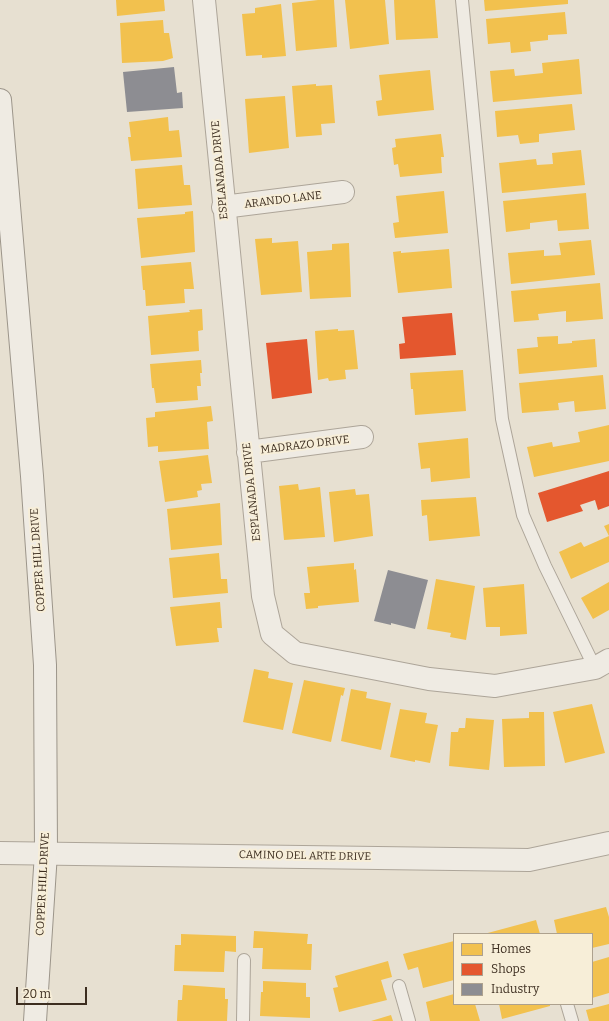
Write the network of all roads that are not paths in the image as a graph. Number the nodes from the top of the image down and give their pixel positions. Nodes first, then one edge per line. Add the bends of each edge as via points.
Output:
1 (204, 0) edge
2 (462, 0) edge
3 (0, 100) edge
4 (343, 192) dead end
5 (223, 207) junction
6 (0, 233) edge
7 (13, 252) junction
8 (362, 437) dead end
9 (248, 452) junction
10 (602, 664) edge
11 (609, 843) edge
12 (0, 853) edge
13 (46, 853) junction
14 (244, 960) dead end
15 (399, 986) dead end
16 (567, 1005) edge
17 (34, 1021) edge
18 (243, 1021) edge
19 (409, 1021) edge
20 (572, 1021) edge

1 - 5 street, ESPLANADA DRIVE
2 - 10 lane via 502,419 523,516 544,566
3 - 7 street, COPPER HILL DRIVE
4 - 5 street, ARANDO LANE
5 - 9 street, ESPLANADA DRIVE
6 - 7 street
7 - 13 street, COPPER HILL DRIVE via 45,665
8 - 9 street, MADRAZO DRIVE
9 - 10 street, ESPLANADA DRIVE via 263,596 272,634 295,653 429,679 495,686
11 - 13 street, CAMINO DEL ARTE DRIVE via 529,860
12 - 13 street, CAMINO DEL ARTE DRIVE
13 - 17 street, COPPER HILL DRIVE
14 - 18 lane
15 - 19 lane
16 - 20 lane

